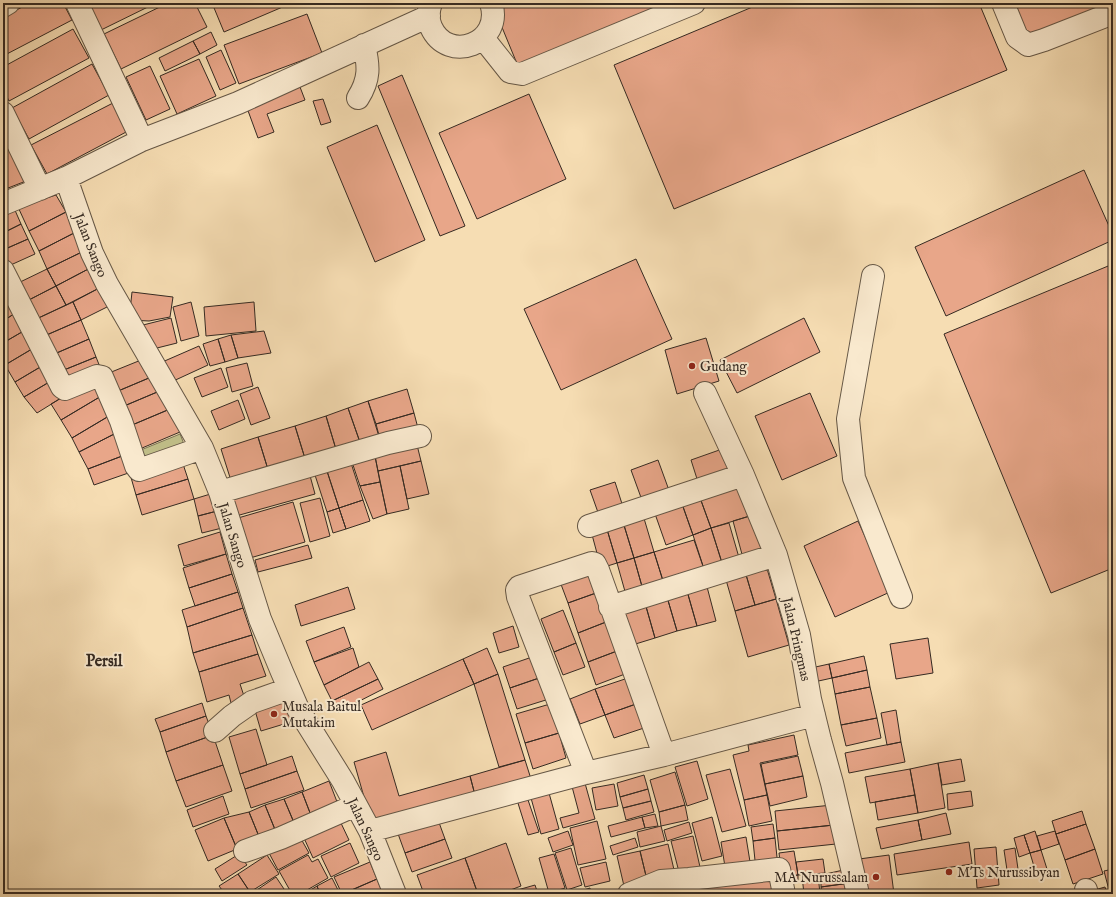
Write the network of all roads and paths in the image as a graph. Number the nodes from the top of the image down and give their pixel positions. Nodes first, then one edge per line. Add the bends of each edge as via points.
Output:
1 (8, 3) edge
2 (77, 3) edge
3 (492, 3) edge
4 (694, 3) edge
5 (1003, 3) edge
6 (3, 6) edge
7 (430, 10) edge
8 (1113, 13) edge
9 (483, 38) junction
10 (364, 45) junction
11 (358, 98) dead end
12 (3, 113) edge
13 (142, 140) junction
14 (66, 178) junction
15 (40, 189) junction
16 (3, 204) edge
17 (3, 271) edge
18 (873, 276) dead end
19 (705, 393) dead end
20 (420, 436) dead end
21 (202, 448) junction
22 (742, 475) junction
23 (220, 492) junction
24 (588, 526) dead end
25 (776, 555) junction
26 (901, 597) dead end
27 (610, 607) junction
28 (289, 689) junction
29 (814, 715) junction
30 (215, 731) dead end
31 (664, 756) junction
32 (586, 773) junction
33 (356, 805) junction
34 (370, 831) junction
35 (245, 851) dead end
36 (395, 894) edge
37 (629, 894) edge
38 (784, 894) edge
39 (858, 894) edge

1 - 6 street
2 - 13 street
3 - 9 street via 493,23
4 - 9 street via 522,74 510,72
5 - 8 street via 1017,37 1028,45
7 - 9 street via 430,25 434,34 448,45 467,47
7 - 10 street
10 - 11 street via 368,73
10 - 13 street via 238,103
12 - 15 street
13 - 14 street
14 - 15 street
14 - 21 street, Jalan Sango via 92,253 107,284
15 - 16 street
17 - 21 street via 62,387 65,389 97,376 102,377 139,470
18 - 26 street via 848,419 854,478
19 - 22 street, Jalan Pringmas
20 - 23 street
21 - 23 street, Jalan Sango
22 - 24 street
22 - 25 street, Jalan Pringmas
23 - 28 street, Jalan Sango via 260,619
25 - 27 street
25 - 29 street, Jalan Pringmas via 799,635
27 - 31 street
27 - 32 street via 598,570 592,563 519,587 517,590
28 - 30 street via 252,702
28 - 33 street, Jalan Sango via 298,709
29 - 31 street
29 - 39 street, Jalan Pringmas
31 - 32 street
32 - 34 street
33 - 34 street, Jalan Sango
33 - 35 street
34 - 36 street, Jalan Sango
37 - 38 street via 661,881 778,868

